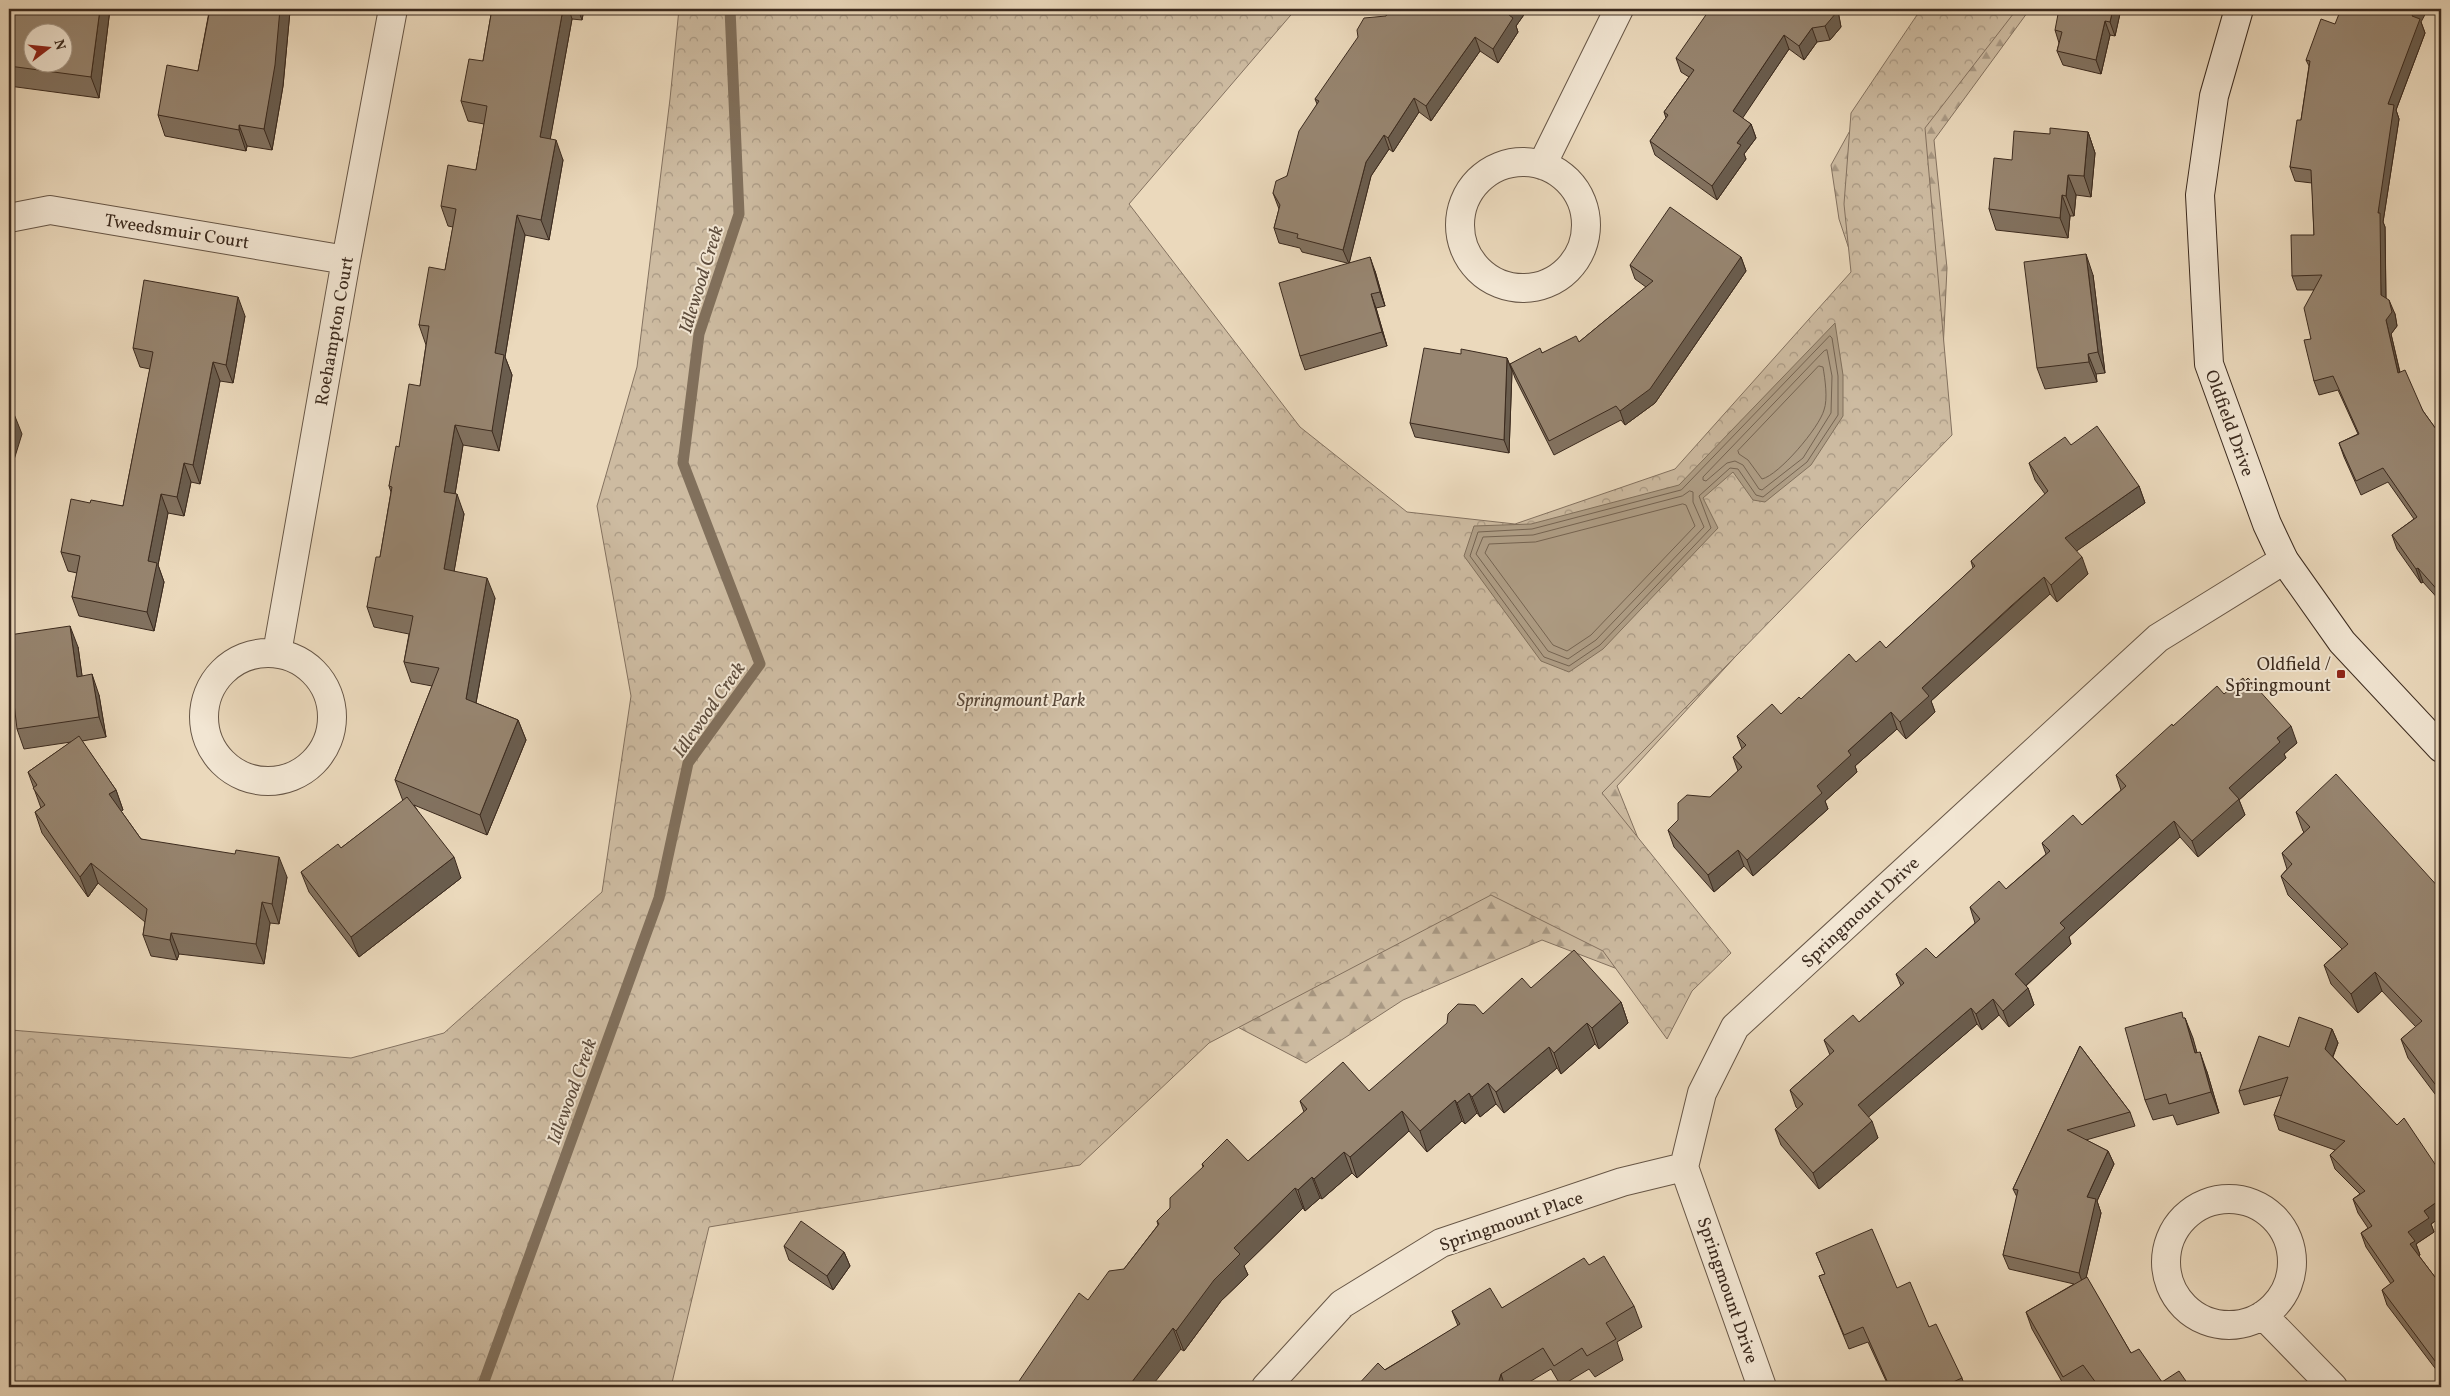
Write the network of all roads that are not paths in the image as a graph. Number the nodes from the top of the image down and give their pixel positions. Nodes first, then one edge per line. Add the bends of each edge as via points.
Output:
1 (393, 9) edge
2 (1619, 9) edge
3 (2239, 9) edge
4 (1542, 165) junction
5 (9, 218) edge
6 (346, 260) junction
7 (2284, 560) junction
8 (277, 653) junction
9 (2441, 748) edge
10 (1684, 1167) junction
11 (2263, 1315) junction
12 (1266, 1387) edge
13 (1762, 1387) edge
14 (2333, 1387) edge

1 - 6 street, Roehampton Court
2 - 4 street
3 - 7 street, Oldfield Drive via 2214,96 2200,195 2209,364 2267,524
4 - 4 street via 1521,162 1499,166 1481,178 1462,210 1462,240 1471,261 1488,278 1508,287 1534,288 1555,280 1577,259 1585,238 1585,212 1576,192 1562,175
5 - 6 street, Tweedsmuir Court via 50,210
6 - 8 street, Roehampton Court
7 - 9 street, Oldfield Drive via 2342,642
7 - 10 street, Springmount Drive via 2158,638 1735,1027 1702,1093
8 - 8 street via 254,654 234,662 217,677 208,692 202,715 207,740 218,760 241,777 264,782 291,779 310,767 328,742 333,720 325,688 312,670 293,657
10 - 12 street, Springmount Place via 1622,1182 1441,1243 1342,1304
10 - 13 street, Springmount Drive
11 - 11 street via 2277,1303 2288,1284 2292,1262 2289,1240 2278,1221 2260,1207 2240,1199 2218,1199 2192,1209 2176,1225 2166,1252 2166,1274 2176,1298 2192,1314 2220,1325 2242,1324
11 - 14 street

